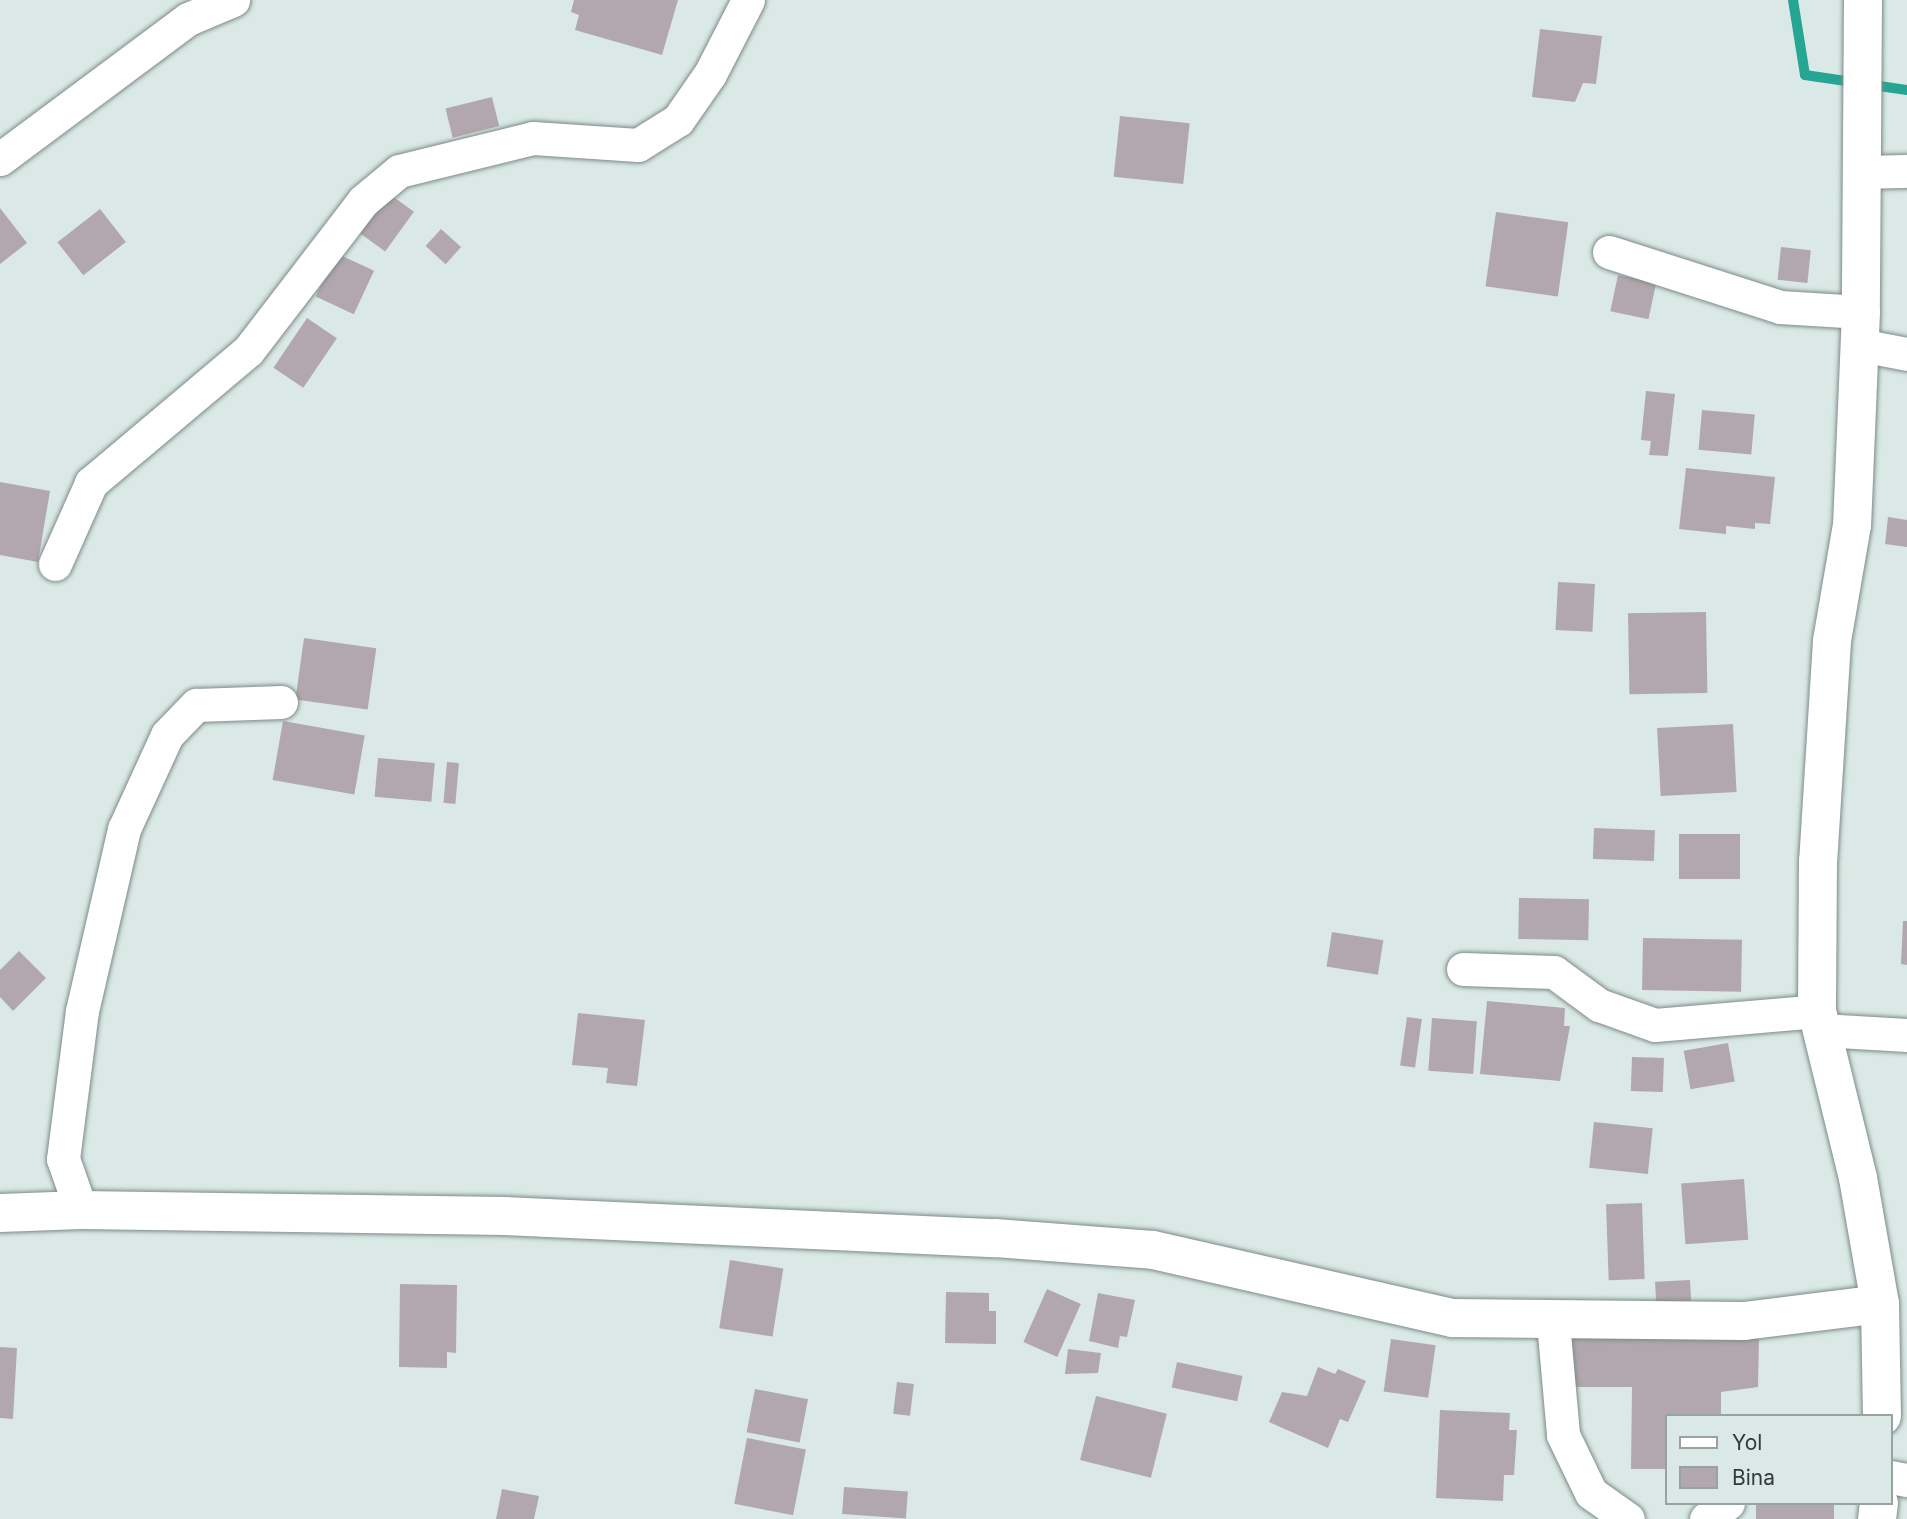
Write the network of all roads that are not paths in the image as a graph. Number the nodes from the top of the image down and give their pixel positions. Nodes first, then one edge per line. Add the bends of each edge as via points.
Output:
1 (233, 0) edge
2 (748, 0) edge
3 (1863, 0) edge
4 (0, 159) edge
5 (1907, 171) edge
6 (1862, 172) junction
7 (1609, 251) dead end
8 (1861, 329) junction
9 (1907, 354) edge
10 (55, 564) dead end
11 (281, 702) dead end
12 (1463, 969) dead end
13 (1819, 1021) junction
14 (1907, 1035) edge
15 (81, 1210) junction
16 (0, 1213) edge
17 (1880, 1304) junction
18 (1553, 1322) junction
19 (1881, 1414) edge
20 (1725, 1505) edge
21 (1628, 1519) edge
22 (1706, 1519) edge

1 - 4 street via 188,19
2 - 10 street via 709,74 678,120 638,145 533,138 399,171 363,201 248,351 91,483
3 - 6 street
5 - 6 street
6 - 8 street
7 - 8 street
8 - 9 street
8 - 13 street via 1852,525 1832,641 1818,862
11 - 15 street via 196,705 167,734 124,828 82,1011 63,1159
12 - 13 street via 1554,972 1598,1005 1655,1025
13 - 14 street
13 - 17 street via 1858,1178
15 - 16 street
15 - 18 street via 504,1216 1140,1249 1276,1275 1452,1318
17 - 18 street via 1744,1321
17 - 19 street
18 - 21 street via 1563,1435 1591,1493
20 - 22 street

